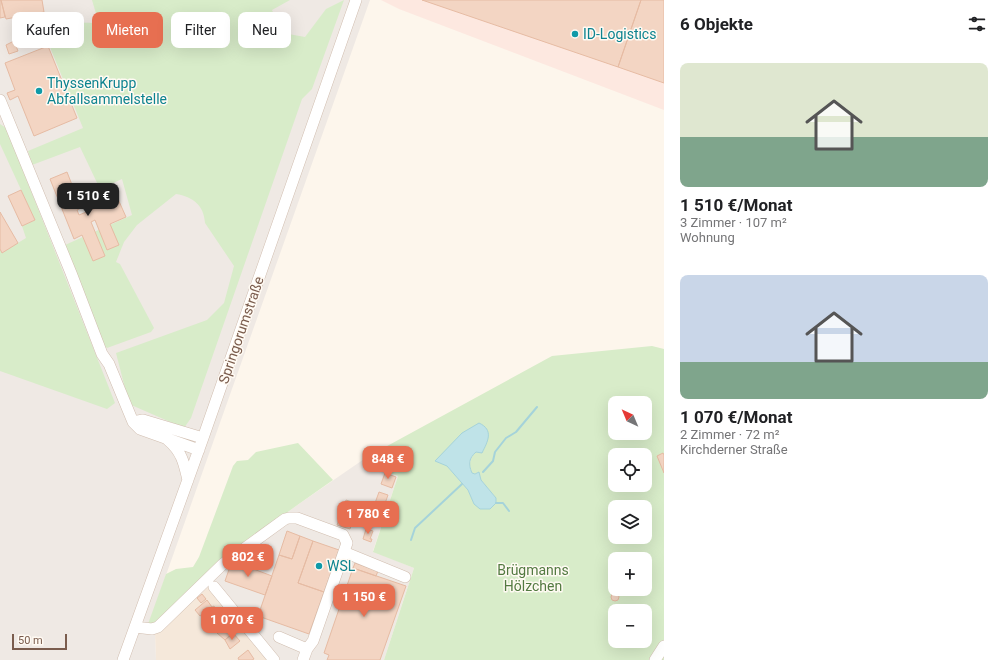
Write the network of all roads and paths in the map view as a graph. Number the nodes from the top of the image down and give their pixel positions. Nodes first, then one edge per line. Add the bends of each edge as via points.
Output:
1 (356, 0) edge
2 (0, 100) edge
3 (133, 422) junction
4 (164, 438) junction
5 (203, 438) junction
6 (199, 450) junction
7 (188, 480) junction
8 (344, 552) junction
9 (405, 577) dead end
10 (214, 587) dead end
11 (135, 627) junction
12 (279, 637) dead end
13 (664, 646) edge
14 (305, 655) edge
15 (123, 660) edge
16 (274, 660) edge
17 (655, 660) edge

1 - 5 street, Springorumstraße
2 - 3 street via 102,354 109,364
3 - 4 street via 140,429
3 - 5 street via 143,420
4 - 6 street
4 - 7 street via 182,457
5 - 6 street, Springorumstraße
6 - 7 street, Springorumstraße
7 - 11 street, Springorumstraße
8 - 9 street
8 - 11 street via 348,543 343,535 297,518 285,519 223,564 158,627
8 - 14 street via 313,641
10 - 16 street
11 - 15 street, Springorumstraße
12 - 14 street
13 - 17 street

